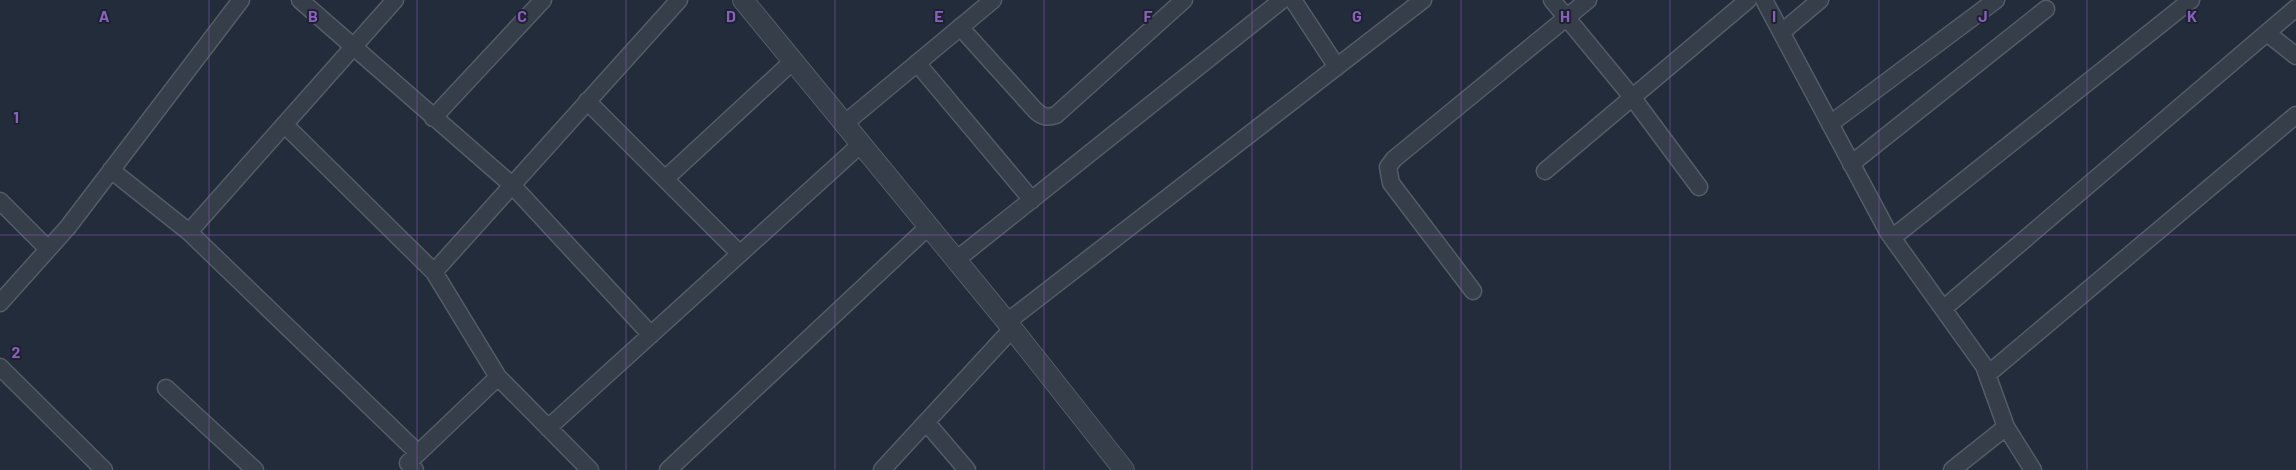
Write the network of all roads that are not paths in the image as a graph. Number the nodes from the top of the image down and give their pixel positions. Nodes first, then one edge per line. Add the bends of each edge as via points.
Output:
1 (241, 0) edge
2 (300, 0) edge
3 (395, 0) edge
4 (543, 0) edge
5 (679, 0) edge
6 (742, 0) edge
7 (993, 0) edge
8 (1184, 0) edge
9 (1282, 0) edge
10 (1293, 0) edge
11 (1423, 0) edge
12 (1552, 0) edge
13 (1588, 0) edge
14 (1748, 0) edge
15 (1764, 0) edge
16 (1820, 0) edge
17 (1996, 0) edge
18 (2191, 0) edge
19 (2296, 8) edge
20 (2046, 9) dead end
21 (1566, 17) junction
22 (960, 27) junction
23 (1782, 32) junction
24 (2267, 32) junction
25 (352, 48) junction
26 (2296, 56) edge
27 (793, 61) junction
28 (917, 64) junction
29 (1336, 67) junction
30 (1632, 97) junction
31 (588, 102) junction
32 (2296, 115) edge
33 (434, 118) junction
34 (844, 124) junction
35 (1830, 124) junction
36 (285, 125) junction
37 (861, 144) junction
38 (1851, 164) junction
39 (111, 170) junction
40 (1546, 171) dead end
41 (664, 179) junction
42 (512, 185) junction
43 (1699, 187) dead end
44 (1032, 200) junction
45 (0, 201) edge
46 (928, 226) junction
47 (189, 232) junction
48 (1892, 238) junction
49 (48, 249) junction
50 (740, 254) junction
51 (956, 260) junction
52 (434, 272) junction
53 (1473, 291) dead end
54 (0, 303) edge
55 (1943, 309) junction
56 (1010, 326) junction
57 (651, 335) junction
58 (0, 367) edge
59 (1988, 374) junction
60 (498, 378) junction
61 (166, 388) dead end
62 (926, 422) junction
63 (2006, 427) junction
64 (548, 428) junction
65 (410, 464) edge
66 (104, 470) edge
67 (255, 470) edge
68 (590, 470) edge
69 (668, 470) edge
70 (882, 470) edge
71 (967, 470) edge
72 (1124, 470) edge
73 (1952, 470) edge
74 (2033, 470) edge

1 - 39 street
2 - 25 street
3 - 25 street
4 - 33 street
5 - 31 street
6 - 27 street
7 - 22 street
8 - 22 street via 1056,115 1049,117 1041,116 1035,110
9 - 44 street
10 - 29 street
11 - 29 street
12 - 21 street
13 - 21 street
14 - 30 street
15 - 23 street
16 - 23 street
17 - 35 street
18 - 48 street
19 - 24 street
20 - 38 street
21 - 30 street
21 - 53 street via 1388,167 1391,183
22 - 28 street
23 - 35 street
24 - 26 street
24 - 55 street
25 - 33 street
25 - 36 street
27 - 34 street
27 - 41 street
28 - 34 street
28 - 44 street
29 - 56 street
30 - 40 street
30 - 43 street
31 - 41 street
31 - 42 street
32 - 59 street
33 - 42 street
34 - 37 street
35 - 38 street
36 - 47 street
36 - 52 street
37 - 46 street
37 - 50 street
38 - 48 street
39 - 47 street
39 - 49 street
41 - 50 street
42 - 52 street
42 - 57 street
44 - 51 street
45 - 49 street
46 - 51 street
46 - 69 street
47 - 65 street
48 - 55 street
49 - 54 street
50 - 57 street
51 - 56 street
52 - 60 street
55 - 59 street
56 - 62 street
56 - 72 street
57 - 64 street
58 - 66 street
59 - 63 street
60 - 64 street
60 - 65 street
61 - 67 street
62 - 70 street
62 - 71 street
63 - 73 street
63 - 74 street
64 - 68 street

